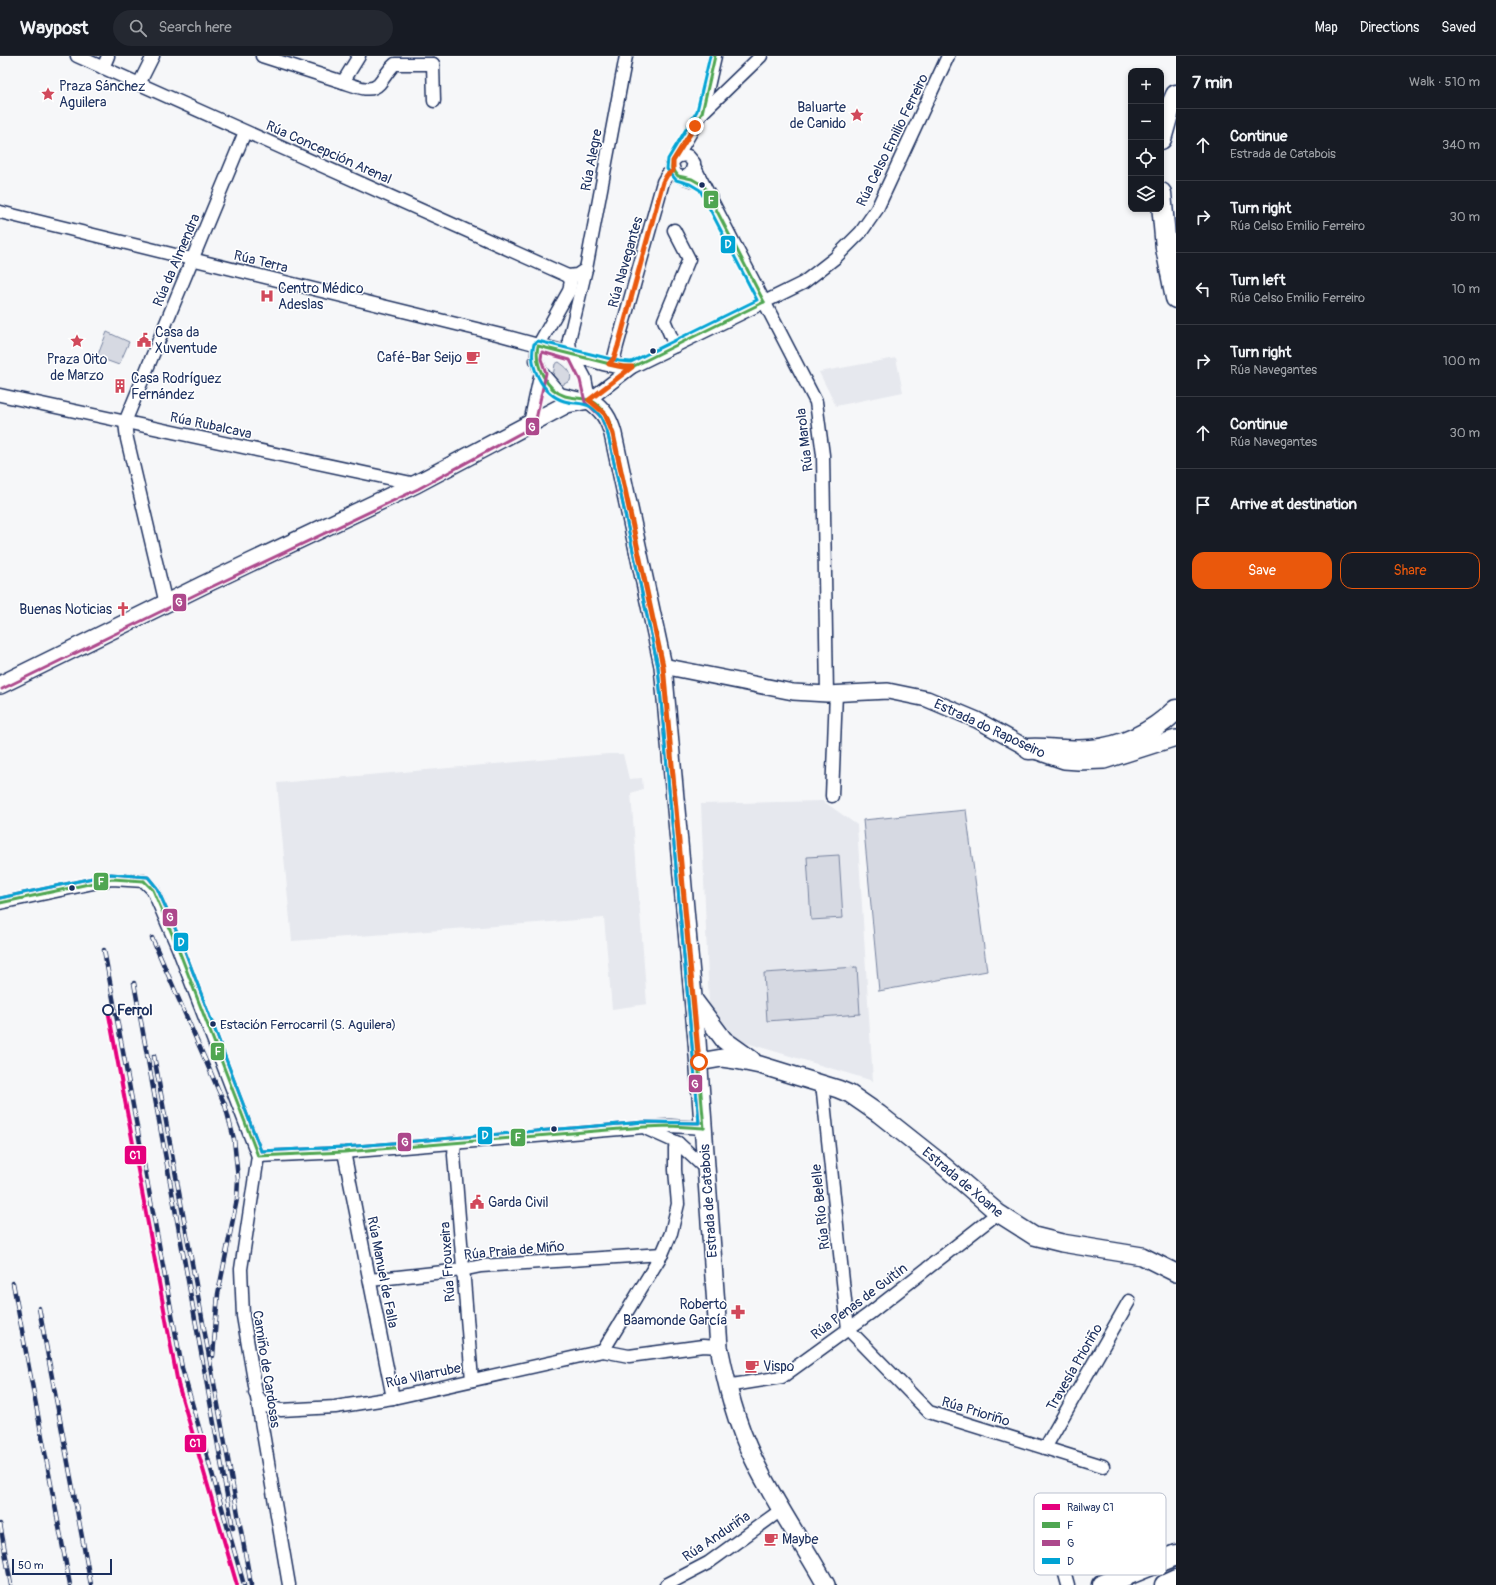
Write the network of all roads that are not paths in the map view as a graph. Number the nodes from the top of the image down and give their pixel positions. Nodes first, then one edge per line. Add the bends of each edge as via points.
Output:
1 (77, 56) edge
2 (108, 56) edge
3 (153, 56) edge
4 (262, 56) edge
5 (359, 56) edge
6 (626, 56) edge
7 (715, 56) edge
8 (761, 56) edge
9 (948, 56) edge
10 (437, 60) edge
11 (103, 68) junction
12 (343, 82) junction
13 (139, 84) junction
14 (1176, 95) edge
15 (434, 101) dead end
16 (702, 113) junction
17 (695, 126) junction
18 (1164, 128) edge
19 (245, 132) junction
20 (677, 156) junction
21 (692, 162) junction
22 (673, 171) junction
23 (685, 177) junction
24 (704, 186) junction
25 (0, 212) edge
26 (1163, 212) edge
27 (674, 230) dead end
28 (192, 259) junction
29 (586, 269) junction
30 (568, 276) junction
31 (1176, 298) edge
32 (764, 302) junction
33 (538, 346) junction
34 (675, 346) junction
35 (573, 356) junction
36 (609, 364) junction
37 (632, 367) junction
38 (542, 372) junction
39 (0, 395) edge
40 (589, 400) junction
41 (125, 422) junction
42 (530, 423) junction
43 (416, 484) junction
44 (166, 604) junction
45 (663, 666) junction
46 (0, 685) edge
47 (832, 694) junction
48 (1176, 710) edge
49 (1176, 738) edge
50 (1029, 749) junction
51 (832, 796) dead end
52 (0, 903) edge
53 (693, 1000) junction
54 (724, 1040) junction
55 (697, 1041) junction
56 (699, 1062) junction
57 (760, 1065) junction
58 (822, 1083) junction
59 (644, 1128) junction
60 (704, 1128) junction
61 (454, 1142) junction
62 (678, 1143) junction
63 (344, 1152) junction
64 (258, 1156) junction
65 (706, 1169) junction
66 (998, 1213) junction
67 (662, 1254) junction
68 (462, 1270) junction
69 (1176, 1273) edge
70 (370, 1280) junction
71 (1129, 1301) dead end
72 (848, 1329) junction
73 (719, 1347) junction
74 (603, 1351) junction
75 (472, 1380) junction
76 (726, 1386) junction
77 (255, 1393) junction
78 (393, 1398) junction
79 (1045, 1448) junction
80 (1103, 1466) dead end
81 (780, 1510) junction
82 (1176, 1555) edge
83 (1166, 1559) edge
84 (1127, 1575) edge
85 (1176, 1580) edge
86 (289, 1585) edge
87 (666, 1585) edge
88 (826, 1585) edge
89 (1102, 1585) edge
90 (1165, 1585) edge

1 - 11 street, Rúa Concepción Arenal
2 - 11 street
3 - 13 street
4 - 12 street
5 - 12 street
6 - 29 street, Rúa Alegre
7 - 16 street
8 - 16 street
9 - 32 street, Rúa Celso Emilio Ferreiro via 886,193 861,232 835,258 803,282
10 - 12 street via 395,64 389,68 379,84 367,89
10 - 15 street
11 - 13 street, Rúa Concepción Arenal
13 - 19 street, Rúa Concepción Arenal
14 - 18 highway
16 - 17 street
17 - 20 street
17 - 21 street via 690,147
19 - 28 street, Rúa da Almendra
19 - 30 street, Rúa Concepción Arenal
20 - 21 street via 684,155
20 - 22 street via 672,164
21 - 23 street via 692,173
21 - 24 street, Rúa Marola
22 - 23 street via 678,176
22 - 36 street, Rúa Navegantes via 663,182 618,346
23 - 24 street
24 - 32 street, Rúa Marola
25 - 28 street, Rúa Terra
26 - 31 highway via 1166,248
27 - 34 street via 689,259 664,320
28 - 33 street, Rúa Terra
28 - 41 street, Rúa da Almendra
29 - 30 street via 577,275
29 - 35 street, Rúa Alegre via 569,340
30 - 33 street via 571,281 569,291
32 - 34 street, Rúa Celso Emilio Ferreiro
32 - 47 street, Rúa Marola via 816,402 824,455
33 - 35 street, Rúa Terra
33 - 38 street via 536,360
34 - 37 street, Rúa Celso Emilio Ferreiro
35 - 36 street
35 - 40 street, Rúa Alegre via 585,378
36 - 37 street
37 - 40 street, Rúa Celso Emilio Ferreiro
38 - 40 street via 560,394
38 - 42 street
39 - 41 street, Rúa Rubalcava
40 - 42 main road via 567,404
40 - 45 main road, Estrada de Catabois via 605,414 613,434
41 - 43 street, Rúa Rubalcava
41 - 44 street
42 - 43 main road
43 - 44 main road
44 - 46 main road
45 - 47 street, Estrada do Raposeiro via 793,692
45 - 53 main road, Estrada de Catabois
47 - 50 street, Estrada do Raposeiro via 888,691 927,699 970,717
47 - 51 street, Rúa Marola
48 - 50 highway via 1153,729 1133,740 1111,747 1090,750
49 - 50 street, Estrada do Raposeiro via 1104,761 1064,761
52 - 64 street via 112,879 144,881 153,890 178,948
53 - 54 main road
53 - 55 main road, Estrada de Catabois
54 - 55 main road via 706,1038
54 - 57 main road
55 - 56 main road, Estrada de Catabois
56 - 57 main road via 722,1058
56 - 60 main road, Estrada de Catabois
57 - 58 main road, Estrada de Xoane
58 - 66 main road, Estrada de Xoane via 850,1094 879,1114
58 - 72 street, Rúa Río Belelle
59 - 60 street
59 - 61 street
59 - 62 street
60 - 65 main road, Estrada de Catabois
61 - 63 street
61 - 68 street, Rúa Frouxeira
62 - 65 street
62 - 67 street via 675,1148 678,1204 671,1233
63 - 64 street
63 - 70 street, Rúa Manuel de Falla
64 - 77 street, Camiño de Cardosas via 241,1269 243,1316
65 - 73 main road, Estrada de Catabois
66 - 69 main road, Estrada de Xoane via 1034,1236 1062,1244 1142,1256
66 - 72 street, Rúa Penas de Guitín
67 - 68 street, Rúa Praia de Miño via 481,1266
67 - 74 street
68 - 70 street, Rúa Praia de Miño
68 - 75 street, Rúa Frouxeira
70 - 78 street, Rúa Manuel de Falla
71 - 79 street, Travesía Prioriño
72 - 76 street, Rúa Penas de Guitín via 782,1377
72 - 79 street, Rúa Prioriño via 929,1412
73 - 74 street, Rúa Vilarrube via 703,1346 629,1356
73 - 76 main road, Estrada de Catabois
74 - 75 street, Rúa Vilarrube
75 - 78 street, Rúa Vilarrube
76 - 81 main road, Estrada de Catabois via 753,1460
77 - 78 street, Rúa Vilarrube via 265,1406 281,1410 334,1407
77 - 86 street, Camiño de Cardosas
79 - 80 street, Rúa Prioriño
81 - 87 street, Rúa Anduriña via 708,1563
81 - 88 main road, Estrada de Catabois
82 - 83 highway
84 - 89 highway
85 - 90 highway

